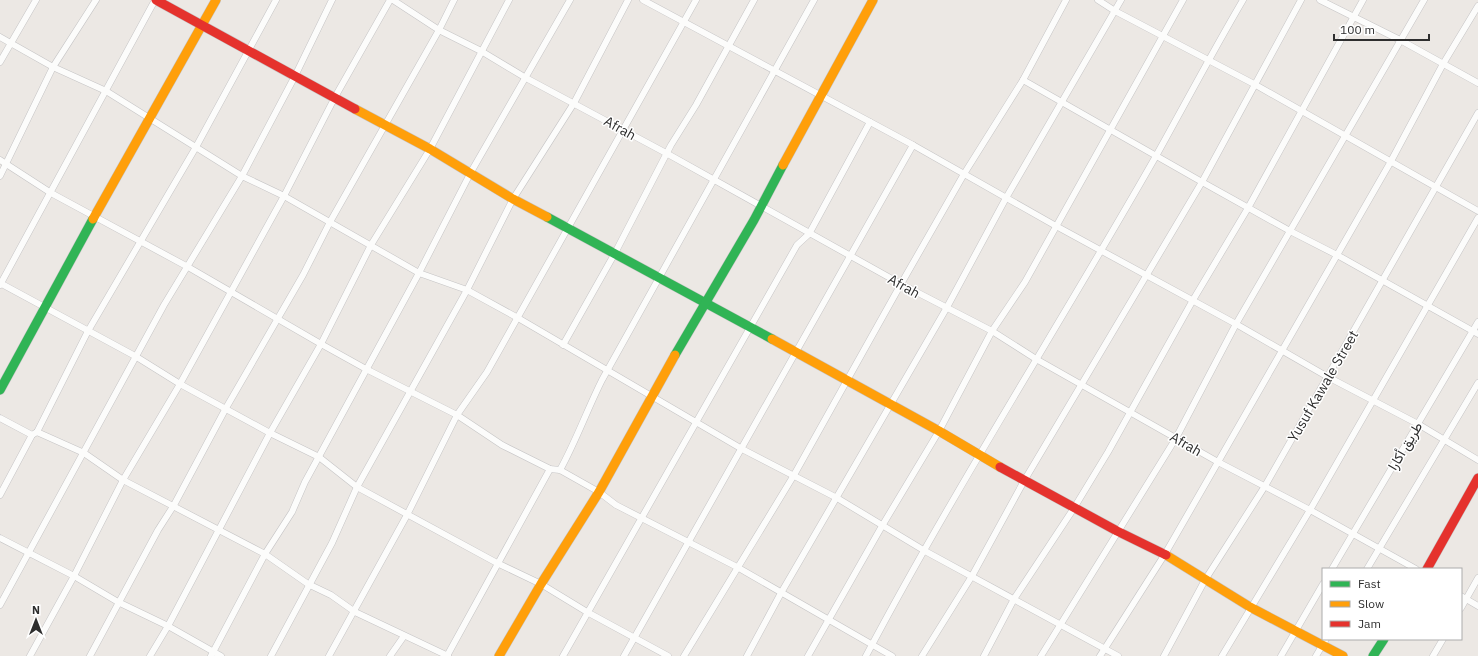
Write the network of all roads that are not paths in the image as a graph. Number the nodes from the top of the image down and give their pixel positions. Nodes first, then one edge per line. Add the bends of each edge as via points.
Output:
1 (36, 0) edge
2 (96, 0) edge
3 (156, 0) edge
4 (216, 0) edge
5 (276, 0) edge
6 (332, 0) edge
7 (391, 0) edge
8 (454, 0) edge
9 (509, 0) edge
10 (570, 0) edge
11 (628, 0) edge
12 (643, 0) edge
13 (696, 0) edge
14 (754, 0) edge
15 (814, 0) edge
16 (873, 0) edge
17 (1066, 0) edge
18 (1098, 0) edge
19 (1121, 0) edge
20 (1184, 0) edge
21 (1243, 0) edge
22 (1301, 0) edge
23 (1320, 0) edge
24 (1363, 0) edge
25 (1424, 0) edge
26 (1478, 6) edge
27 (1115, 11) junction
28 (1354, 17) junction
29 (684, 22) junction
30 (203, 25) junction
31 (440, 30) junction
32 (1164, 36) junction
33 (0, 37) edge
34 (1402, 41) junction
35 (10, 43) junction
36 (729, 46) junction
37 (481, 51) junction
38 (248, 52) junction
39 (1208, 59) junction
40 (0, 62) edge
41 (1443, 64) junction
42 (53, 67) junction
43 (775, 71) junction
44 (295, 76) junction
45 (526, 78) junction
46 (1023, 80) junction
47 (1478, 83) edge
48 (1254, 84) junction
49 (106, 91) junction
50 (820, 95) junction
51 (335, 97) junction
52 (574, 103) junction
53 (1062, 104) junction
54 (1300, 111) junction
55 (1478, 113) edge
56 (149, 117) junction
57 (870, 122) junction
58 (386, 125) junction
59 (1110, 129) junction
60 (623, 130) junction
61 (1346, 135) junction
62 (913, 145) junction
63 (196, 146) junction
64 (430, 149) junction
65 (666, 153) junction
66 (1156, 155) junction
67 (0, 160) edge
68 (1390, 163) junction
69 (7, 164) junction
70 (471, 172) junction
71 (964, 174) junction
72 (0, 176) edge
73 (242, 176) junction
74 (714, 180) junction
75 (1202, 182) junction
76 (1435, 188) junction
77 (51, 192) junction
78 (284, 196) junction
79 (1006, 198) junction
80 (513, 199) junction
81 (761, 207) junction
82 (1248, 208) junction
83 (1478, 212) edge
84 (96, 217) junction
85 (1478, 218) edge
86 (330, 222) junction
87 (1056, 226) junction
88 (568, 229) junction
89 (1290, 231) junction
90 (809, 234) junction
91 (140, 242) junction
92 (371, 245) junction
93 (1101, 249) junction
94 (615, 252) junction
95 (1337, 255) junction
96 (850, 256) junction
97 (188, 267) junction
98 (419, 273) junction
99 (1146, 275) junction
100 (660, 277) junction
101 (1383, 280) junction
102 (0, 284) edge
103 (901, 284) junction
104 (467, 290) junction
105 (231, 291) junction
106 (1193, 300) junction
107 (706, 302) junction
108 (1428, 306) junction
109 (46, 308) junction
110 (946, 309) junction
111 (518, 318) junction
112 (276, 319) junction
113 (1478, 322) edge
114 (1236, 324) junction
115 (751, 327) junction
116 (88, 331) junction
117 (992, 331) junction
118 (1475, 332) edge
119 (321, 344) junction
120 (563, 345) junction
121 (1282, 350) junction
122 (797, 352) junction
123 (135, 356) junction
124 (1036, 358) junction
125 (366, 369) junction
126 (608, 371) junction
127 (1328, 377) junction
128 (847, 380) junction
129 (1478, 383) edge
130 (180, 384) junction
131 (1082, 384) junction
132 (0, 390) edge
133 (410, 392) junction
134 (651, 396) junction
135 (1372, 401) junction
136 (891, 404) junction
137 (226, 408) junction
138 (1130, 412) junction
139 (456, 414) junction
140 (0, 418) edge
141 (697, 423) junction
142 (1418, 424) junction
143 (939, 430) junction
144 (270, 433) junction
145 (35, 434) junction
146 (1176, 438) junction
147 (1443, 440) junction
148 (742, 449) junction
149 (84, 453) junction
150 (981, 455) junction
151 (319, 457) junction
152 (1478, 460) edge
153 (1218, 462) junction
154 (550, 469) junction
155 (560, 470) junction
156 (794, 475) junction
157 (1478, 478) edge
158 (123, 480) junction
159 (1024, 481) junction
160 (1265, 486) junction
161 (357, 487) junction
162 (599, 492) junction
163 (0, 495) edge
164 (837, 498) junction
165 (174, 505) junction
166 (1074, 508) junction
167 (1310, 510) junction
168 (407, 516) junction
169 (642, 517) junction
170 (882, 526) junction
171 (219, 529) junction
172 (1117, 531) junction
173 (1353, 534) junction
174 (0, 538) edge
175 (688, 543) junction
176 (1378, 549) junction
177 (925, 551) junction
178 (29, 554) junction
179 (265, 554) junction
180 (1165, 554) junction
181 (497, 563) junction
182 (737, 567) junction
183 (1333, 568) edge
184 (1367, 568) edge
185 (1414, 568) edge
186 (1428, 568) edge
187 (74, 576) junction
188 (972, 576) junction
189 (1478, 578) edge
190 (1205, 580) junction
191 (308, 584) junction
192 (541, 584) junction
193 (1322, 586) edge
194 (781, 593) junction
195 (1464, 598) edge
196 (1014, 599) junction
197 (118, 602) junction
198 (0, 605) edge
199 (1478, 606) edge
200 (1250, 607) junction
201 (355, 612) junction
202 (588, 612) junction
203 (828, 620) junction
204 (1061, 623) junction
205 (168, 626) junction
206 (1296, 630) junction
207 (404, 636) junction
208 (634, 638) junction
209 (1383, 640) edge
210 (1442, 640) edge
211 (1325, 642) edge
212 (872, 644) junction
213 (1105, 648) junction
214 (212, 654) edge
215 (30, 656) edge
216 (90, 656) edge
217 (150, 656) edge
218 (221, 656) edge
219 (271, 656) edge
220 (329, 656) edge
221 (390, 656) edge
222 (447, 656) edge
223 (499, 656) edge
224 (563, 656) edge
225 (624, 656) edge
226 (668, 656) edge
227 (684, 656) edge
228 (747, 656) edge
229 (808, 656) edge
230 (866, 656) edge
231 (892, 656) edge
232 (922, 656) edge
233 (984, 656) edge
234 (1041, 656) edge
235 (1100, 656) edge
236 (1118, 656) edge
237 (1164, 656) edge
238 (1222, 656) edge
239 (1281, 656) edge
240 (1316, 656) edge
241 (1343, 656) edge
242 (1373, 656) edge
243 (1433, 656) edge

1 - 35 street
2 - 42 street
3 - 30 street
3 - 49 street
4 - 30 street
5 - 38 street
6 - 44 street
7 - 31 street, Afrah
7 - 51 street
8 - 31 street
9 - 37 street
10 - 45 street
11 - 52 street
12 - 29 street
13 - 29 street
14 - 36 street
15 - 43 street
16 - 50 street
17 - 46 street
18 - 27 street
19 - 27 street
20 - 32 street
21 - 39 street
22 - 48 street
23 - 28 street
24 - 28 street
25 - 34 street
26 - 41 street
27 - 32 street
27 - 53 street
28 - 34 street
28 - 54 street
29 - 36 street
29 - 60 street
30 - 38 street
30 - 56 street
31 - 37 street, Afrah
31 - 58 street
32 - 39 street
32 - 59 street
33 - 35 street
34 - 41 street
34 - 61 street
35 - 40 street
35 - 42 street
36 - 43 street
36 - 65 street
37 - 45 street, Afrah
37 - 64 street
38 - 44 street
38 - 63 street
39 - 48 street
39 - 66 street
41 - 47 street
41 - 68 street
42 - 49 street
42 - 69 street
43 - 50 street
43 - 74 street
44 - 51 street
44 - 73 street
45 - 52 street, Afrah
45 - 70 street
46 - 53 street
46 - 71 street
48 - 54 street
48 - 75 street
49 - 56 street
49 - 77 street
50 - 57 street
50 - 81 street
51 - 58 street
51 - 78 street
52 - 60 street, Afrah
52 - 80 street
53 - 59 street
53 - 79 street
54 - 61 street
54 - 82 street
55 - 76 street, Yusuf Kawale Street
56 - 63 street
56 - 84 street
57 - 62 street
57 - 90 street
58 - 64 street
58 - 86 street
59 - 66 street
59 - 87 street
60 - 65 street, Afrah
60 - 88 street
61 - 68 street
61 - 89 street
62 - 71 street
62 - 96 street
63 - 73 street
63 - 91 street
64 - 70 street
64 - 92 street
65 - 74 street, Afrah
65 - 94 street
66 - 75 street
66 - 93 street
67 - 69 street
68 - 76 street
68 - 95 street
69 - 72 street
69 - 77 street
70 - 80 street
70 - 98 street
71 - 79 street
71 - 103 street
73 - 78 street
73 - 97 street
74 - 81 street, Afrah
74 - 100 street
75 - 82 street
75 - 99 street
76 - 83 street
76 - 101 street, Yusuf Kawale Street
77 - 84 street
77 - 102 street
78 - 86 street
78 - 105 street
79 - 87 street
79 - 110 street
80 - 88 street
80 - 104 street
81 - 90 street, Afrah
81 - 107 street
82 - 89 street
82 - 106 street
84 - 91 street
84 - 109 street
85 - 108 street
86 - 92 street
86 - 112 street via 303,275
87 - 93 street
87 - 117 street via 1025,282
88 - 94 street
88 - 111 street
89 - 95 street
89 - 114 street
90 - 96 street, Afrah
90 - 115 street via 798,245
91 - 97 street
91 - 116 street
92 - 98 street
92 - 119 street
93 - 99 street
93 - 124 street
94 - 100 street
94 - 120 street
95 - 101 street
95 - 121 street
96 - 103 street, Afrah
96 - 122 street
97 - 105 street
97 - 123 street
98 - 104 street
98 - 125 street
99 - 106 street
99 - 131 street
100 - 107 street
100 - 126 street
101 - 108 street
101 - 127 street, Yusuf Kawale Street
102 - 109 street
103 - 110 street, Afrah
103 - 128 street
104 - 111 street
104 - 133 street
105 - 112 street
105 - 130 street
106 - 114 street
106 - 138 street
107 - 115 street
107 - 134 street
108 - 118 street
108 - 135 street
109 - 116 street
109 - 132 street
110 - 117 street, Afrah
110 - 136 street
111 - 120 street
111 - 139 street via 487,372
112 - 119 street
112 - 137 street
113 - 118 street, طريق أكارا
114 - 121 street
114 - 146 street
115 - 122 street
115 - 141 street
116 - 123 street
116 - 145 street
117 - 124 street, Afrah
117 - 143 street
118 - 142 street, طريق أكارا
119 - 125 street
119 - 144 street
120 - 126 street
121 - 127 street
121 - 153 street
122 - 128 street
122 - 148 street
123 - 130 street
123 - 149 street
124 - 131 street, Afrah
124 - 150 street
125 - 133 street
125 - 151 street
126 - 134 street
126 - 155 street via 583,419 575,444
127 - 135 street
127 - 160 street, Yusuf Kawale Street
128 - 136 street
128 - 156 street
129 - 147 street
130 - 137 street
130 - 158 street
131 - 138 street, Afrah
131 - 159 street
133 - 139 street
133 - 161 street
134 - 141 street
134 - 162 street
135 - 142 street
135 - 167 street
136 - 143 street
136 - 164 street
137 - 144 street
137 - 165 street
138 - 146 street, Afrah
138 - 166 street
139 - 154 street via 502,445
139 - 168 street
140 - 145 street
141 - 148 street
141 - 169 street
142 - 147 street
142 - 173 street, طريق أكارا
143 - 150 street
143 - 170 street
144 - 151 street
144 - 171 street
145 - 149 street
145 - 163 street
146 - 153 street, Afrah
146 - 172 street
147 - 152 street
147 - 176 street
148 - 156 street
148 - 175 street
149 - 158 street
149 - 178 street
150 - 159 street
150 - 177 street
151 - 161 street
151 - 179 street via 292,512
153 - 160 street, Afrah
153 - 180 street
154 - 155 street
154 - 181 street
155 - 162 street
156 - 164 street
156 - 182 street
157 - 186 street
158 - 165 street
158 - 187 street
159 - 166 street
159 - 188 street
160 - 167 street, Afrah
160 - 190 street, Yusuf Kawale Street
161 - 168 street
161 - 191 street via 332,543
162 - 169 street via 616,505
162 - 192 street
164 - 170 street
164 - 194 street
165 - 171 street
165 - 197 street
166 - 172 street
166 - 196 street
167 - 173 street, Afrah
167 - 200 street
168 - 181 street
168 - 201 street
169 - 175 street
169 - 202 street
170 - 177 street
170 - 203 street
171 - 179 street
171 - 205 street
172 - 180 street
172 - 204 street
173 - 176 street, Afrah
173 - 183 street, طريق أكارا
174 - 178 street
175 - 182 street
175 - 208 street
176 - 184 street
176 - 185 street, Afrah
177 - 188 street
177 - 212 street
178 - 187 street
178 - 198 street
179 - 191 street
179 - 214 street
180 - 190 street
180 - 213 street
181 - 192 street
181 - 222 street
182 - 194 street
182 - 227 street
187 - 197 street
187 - 215 street
188 - 196 street
188 - 232 street
189 - 195 street
190 - 200 street
190 - 237 street, Yusuf Kawale Street
191 - 201 street via 331,595
191 - 219 street
192 - 202 street
192 - 223 street
193 - 206 street
194 - 203 street
194 - 228 street
195 - 199 street
196 - 204 street
196 - 233 street
197 - 205 street
197 - 216 street
200 - 206 street
200 - 238 street
201 - 207 street
201 - 220 street
202 - 208 street
202 - 224 street
203 - 212 street
203 - 229 street
204 - 213 street
204 - 234 street
205 - 214 street
205 - 217 street
206 - 211 street
206 - 239 street
207 - 221 street
207 - 222 street
208 - 225 street
208 - 226 street
209 - 242 street
210 - 243 street
211 - 240 street
211 - 241 street
212 - 230 street
212 - 231 street
213 - 235 street
213 - 236 street
214 - 218 street

